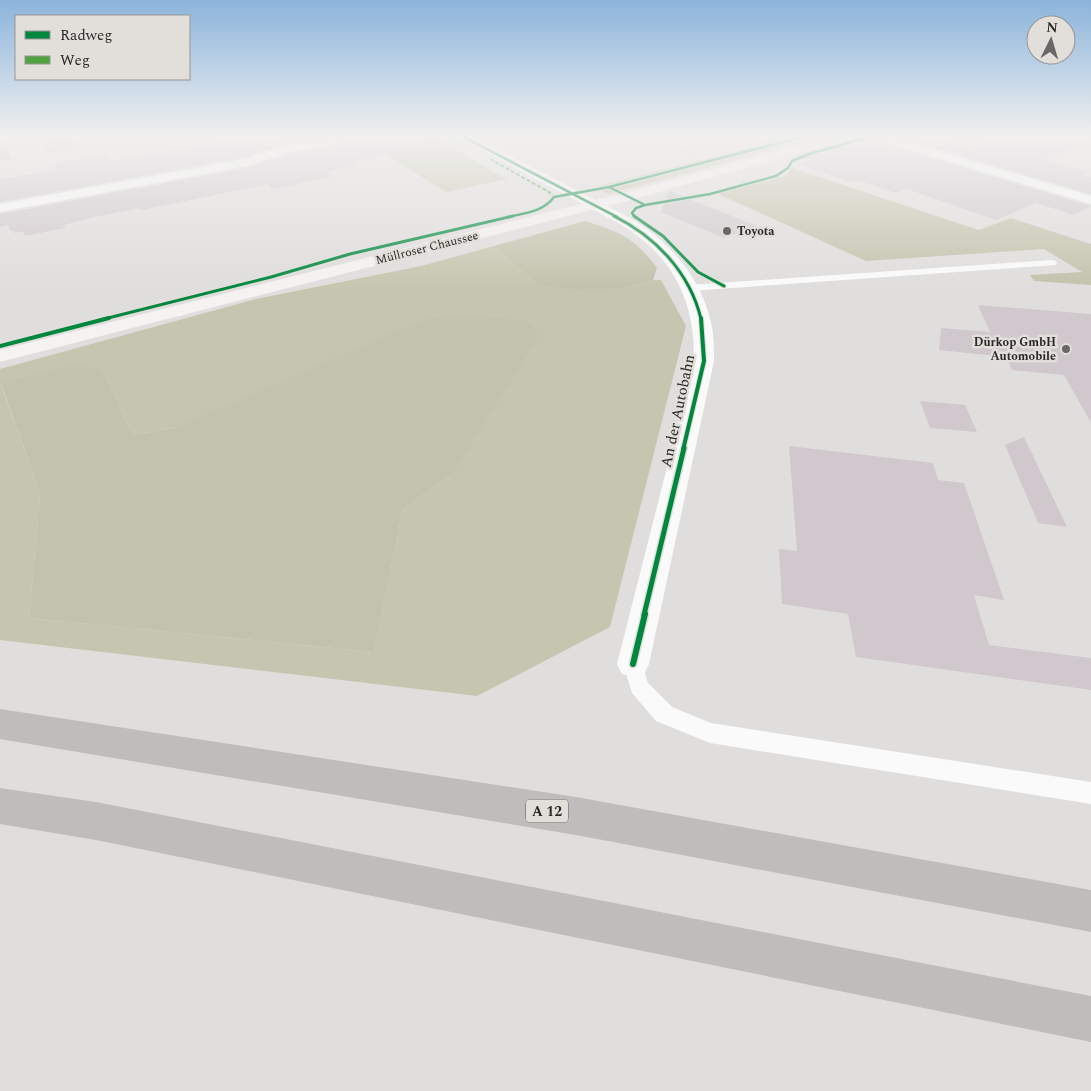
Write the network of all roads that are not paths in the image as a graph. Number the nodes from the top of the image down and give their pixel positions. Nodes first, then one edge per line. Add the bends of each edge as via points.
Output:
1 (119, 186) edge
2 (558, 186) edge
3 (665, 186) edge
4 (1043, 186) edge
5 (1091, 200) edge
6 (595, 205) junction
7 (0, 208) edge
8 (1052, 262) dead end
9 (689, 288) junction
10 (0, 356) edge
11 (633, 664) joint
12 (0, 724) edge
13 (1091, 793) edge
14 (0, 806) edge
15 (1091, 912) edge
16 (1091, 1019) edge

1 - 7 street
2 - 6 street, An der Autobahn
3 - 6 main road, Müllroser Chaussee
4 - 5 street
6 - 9 street, An der Autobahn via 648,236 661,248
6 - 10 main road, Müllroser Chaussee
8 - 9 lane
9 - 11 street, An der Autobahn via 699,310 704,334 704,360
11 - 13 lane via 639,687 664,714 710,733
12 - 15 highway, A 12 via 576,816
14 - 16 highway via 96,821

